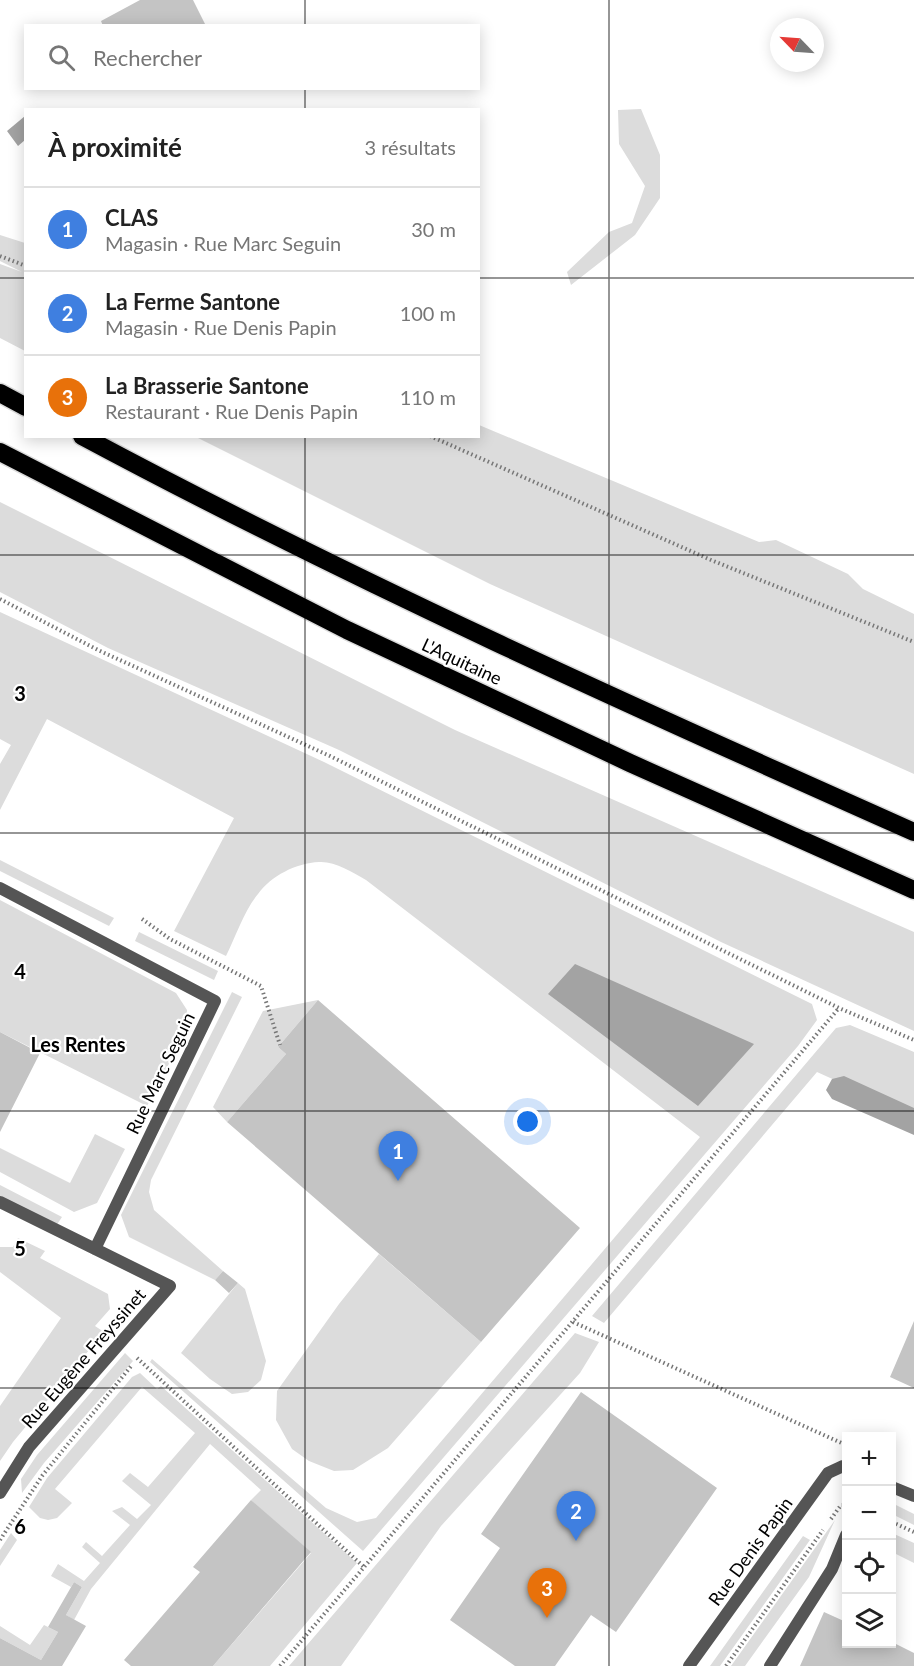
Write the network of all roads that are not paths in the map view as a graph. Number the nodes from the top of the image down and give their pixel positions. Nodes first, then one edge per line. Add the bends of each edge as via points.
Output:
1 (0, 393) edge
2 (24, 405) edge
3 (86, 438) edge
4 (0, 453) edge
5 (914, 832) edge
6 (0, 888) edge
7 (914, 890) edge
8 (0, 1202) edge
9 (95, 1249) junction
10 (842, 1466) edge
11 (896, 1489) edge
12 (0, 1493) edge
13 (914, 1496) edge
14 (844, 1540) edge
15 (689, 1666) edge
16 (770, 1666) edge

1 - 2 highway
3 - 5 highway, L'Aquitaine via 371,583 663,721
4 - 7 highway, L'Aquitaine via 347,630
6 - 9 street, Rue Marc Seguin via 214,1001
8 - 9 street, Rue Eugène Freyssinet
9 - 12 street, Rue Eugène Freyssinet via 170,1286 29,1447
10 - 15 street, Rue Denis Papin via 828,1473
11 - 13 street
14 - 16 street via 832,1569

